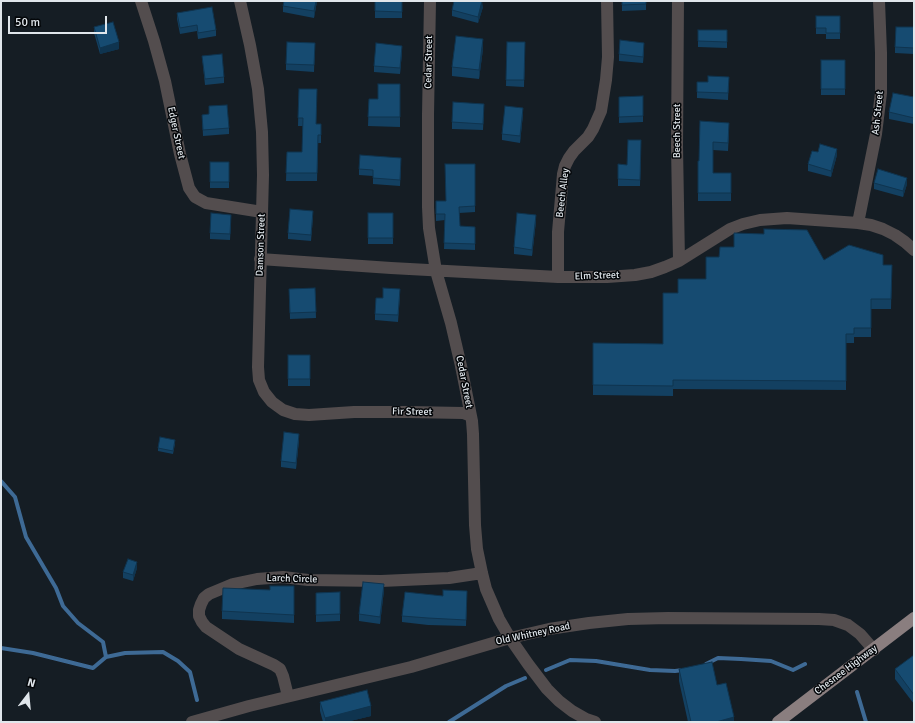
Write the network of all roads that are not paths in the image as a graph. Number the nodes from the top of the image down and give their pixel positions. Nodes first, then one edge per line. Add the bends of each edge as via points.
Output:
1 (141, 1) edge
2 (240, 1) edge
3 (430, 1) edge
4 (607, 1) edge
5 (678, 1) edge
6 (879, 1) edge
7 (262, 212) junction
8 (858, 223) junction
9 (914, 250) edge
10 (260, 259) junction
11 (679, 260) junction
12 (436, 271) junction
13 (558, 278) junction
14 (354, 412) joint
15 (471, 416) junction
16 (482, 573) junction
17 (914, 618) edge
18 (510, 638) junction
19 (874, 650) junction
20 (288, 696) junction
21 (192, 722) edge
22 (595, 722) edge
23 (778, 722) edge

1 - 7 street, Edger Street via 165,81 189,188 195,197 206,203
2 - 7 street, Damson Street via 258,88 262,132
3 - 12 street, Cedar Street via 428,207
4 - 13 street, Beech Alley via 608,57 601,111 585,142 574,151 565,166 558,232
5 - 11 street, Beech Street
6 - 8 street, Ash Street via 880,93 876,134
7 - 10 street, Damson Street
8 - 9 street, Elm Street via 883,229
8 - 11 street, Elm Street via 787,218 760,220 730,230
10 - 12 street, Elm Street
10 - 14 street, Damson Street via 258,366 259,380 264,392 283,410 296,414
11 - 13 street, Elm Street via 651,272 636,275
12 - 13 street, Elm Street
12 - 15 street, Cedar Street via 451,323
14 - 15 street, Fir Street via 463,413
15 - 16 street, Cedar Street via 475,526
16 - 18 street, Cedar Street via 492,604
16 - 20 street, Larch Circle via 449,578 382,581 282,577 257,579 233,584 204,598 199,616 206,627 239,649 280,669
17 - 19 main road, Chesnee Highway
18 - 19 street, Old Whitney Road via 573,625 628,619 819,619 834,620 848,625
18 - 20 street, Old Whitney Road via 411,667
18 - 22 street, Cedar Street via 547,689 559,701 572,711
19 - 23 main road, Chesnee Highway
20 - 21 street, Old Whitney Road

